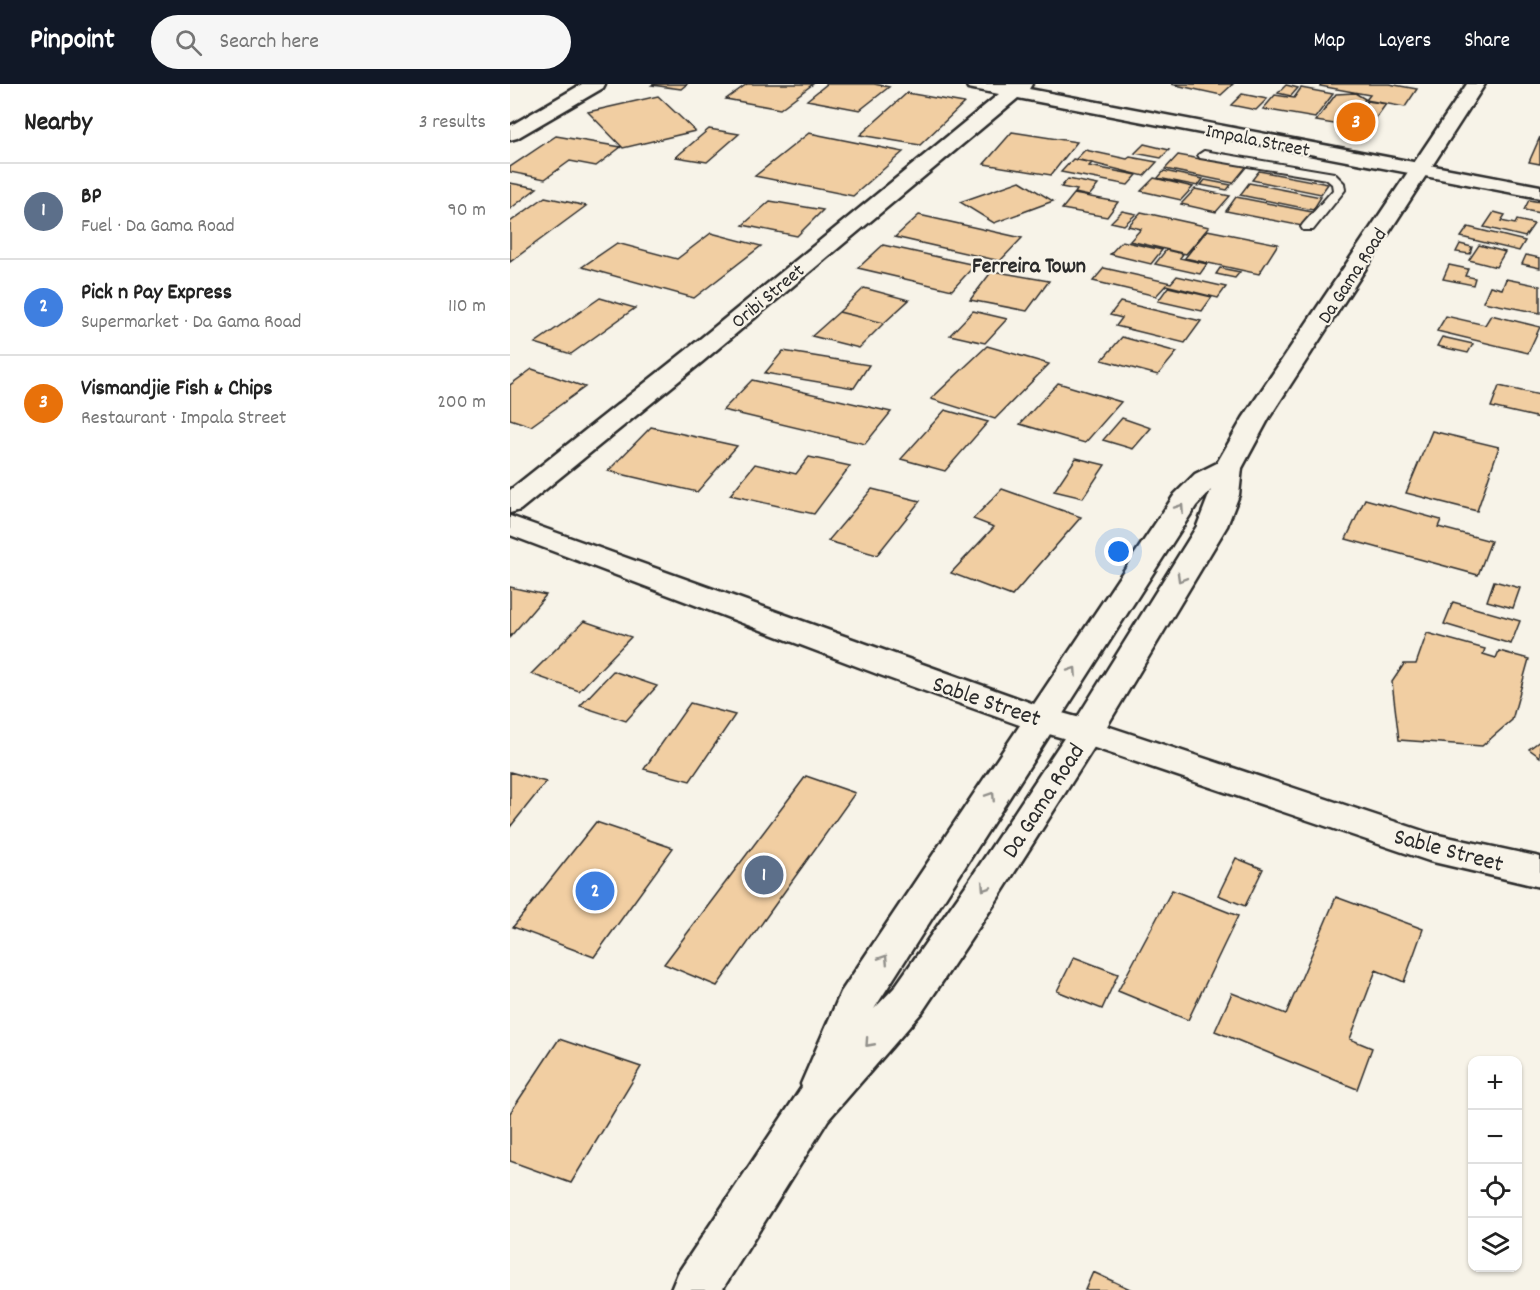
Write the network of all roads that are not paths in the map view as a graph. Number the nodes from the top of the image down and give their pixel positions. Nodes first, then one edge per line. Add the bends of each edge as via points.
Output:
1 (596, 84) edge
2 (975, 84) edge
3 (1476, 84) edge
4 (1018, 88) edge
5 (510, 134) edge
6 (1204, 155) dead end
7 (1344, 156) junction
8 (1419, 171) junction
9 (1330, 176) junction
10 (1540, 192) edge
11 (1308, 227) dead end
12 (1228, 468) junction
13 (510, 504) edge
14 (510, 525) edge
15 (1040, 719) junction
16 (1086, 732) junction
17 (1540, 872) edge
18 (813, 1106) junction
19 (695, 1290) edge

1 - 5 street
2 - 4 street, Impala Street
3 - 8 street, Da Gama Road
4 - 7 street, Impala Street
4 - 13 street, Oribi Street
6 - 9 lane
7 - 8 street, Impala Street
7 - 9 lane
8 - 10 street, Impala Street
8 - 12 street, Da Gama Road via 1256,418
9 - 11 lane via 1339,190
15 -> 12 street, Da Gama Road via 1185,500 1205,480
12 -> 16 street, Da Gama Road via 1225,495 1212,526
14 - 15 street, Sable Street
15 - 16 street, Sable Street
18 -> 15 street, Da Gama Road via 855,1004
16 - 17 street, Sable Street via 1430,847
16 -> 18 street, Da Gama Road via 908,1000
18 - 19 street, Da Gama Road

